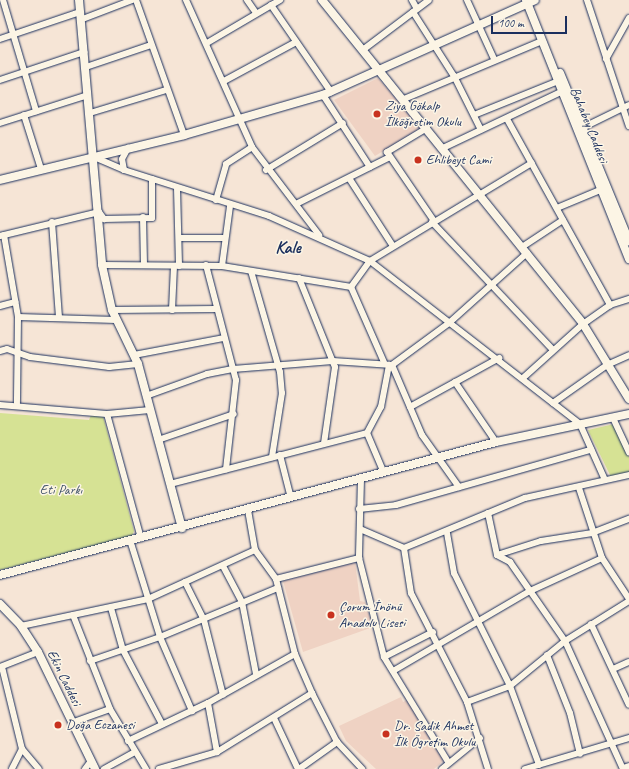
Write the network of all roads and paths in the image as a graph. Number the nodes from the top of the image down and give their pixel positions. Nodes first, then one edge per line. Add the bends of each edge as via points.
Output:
1 (3, 0) edge
2 (79, 0) edge
3 (132, 0) edge
4 (136, 0) edge
5 (186, 0) edge
6 (248, 0) edge
7 (280, 0) edge
8 (322, 0) edge
9 (412, 0) edge
10 (429, 0) edge
11 (467, 0) edge
12 (587, 0) edge
13 (530, 1) edge
14 (271, 5) junction
15 (415, 10) junction
16 (256, 13) junction
17 (80, 16) junction
18 (629, 18) edge
19 (477, 25) junction
20 (14, 34) junction
21 (0, 38) edge
22 (296, 42) junction
23 (542, 42) junction
24 (207, 43) junction
25 (151, 45) junction
26 (435, 45) junction
27 (364, 49) junction
28 (84, 52) junction
29 (494, 59) junction
30 (606, 59) junction
31 (86, 67) junction
32 (380, 71) junction
33 (25, 72) junction
34 (454, 76) junction
35 (0, 80) edge
36 (224, 81) junction
37 (558, 81) junction
38 (166, 90) junction
39 (331, 92) junction
40 (561, 92) junction
41 (88, 95) junction
42 (323, 95) junction
43 (404, 99) junction
44 (629, 105) edge
45 (36, 110) junction
46 (621, 110) junction
47 (90, 113) junction
48 (24, 115) junction
49 (474, 116) junction
50 (239, 119) junction
51 (506, 119) junction
52 (0, 123) edge
53 (343, 123) junction
54 (629, 126) edge
55 (427, 128) junction
56 (582, 128) junction
57 (481, 130) junction
58 (184, 135) junction
59 (252, 147) junction
60 (128, 148) junction
61 (443, 148) junction
62 (94, 157) junction
63 (390, 157) junction
64 (532, 163) junction
65 (41, 168) junction
66 (370, 168) junction
67 (124, 170) junction
68 (266, 170) junction
69 (349, 178) junction
70 (152, 179) junction
71 (0, 180) edge
72 (177, 188) junction
73 (600, 190) junction
74 (479, 195) junction
75 (216, 200) junction
76 (296, 204) junction
77 (230, 206) junction
78 (557, 208) junction
79 (99, 212) junction
80 (143, 217) junction
81 (564, 220) junction
82 (52, 222) junction
83 (433, 222) junction
84 (2, 235) edge
85 (320, 236) junction
86 (179, 238) junction
87 (225, 238) junction
88 (628, 238) edge
89 (392, 246) junction
90 (524, 250) junction
91 (629, 260) edge
92 (370, 261) junction
93 (102, 264) junction
94 (144, 265) junction
95 (206, 265) junction
96 (176, 266) junction
97 (222, 266) junction
98 (250, 271) junction
99 (299, 278) junction
100 (491, 284) junction
101 (351, 287) junction
102 (629, 299) edge
103 (15, 302) junction
104 (610, 305) junction
105 (0, 306) edge
106 (216, 309) junction
107 (112, 310) junction
108 (172, 310) junction
109 (59, 317) junction
110 (18, 318) junction
111 (116, 320) junction
112 (449, 323) junction
113 (583, 324) junction
114 (224, 338) junction
115 (553, 350) junction
116 (0, 351) edge
117 (19, 351) junction
118 (134, 355) junction
119 (629, 355) edge
120 (499, 358) junction
121 (333, 361) junction
122 (138, 364) junction
123 (388, 364) junction
124 (279, 365) junction
125 (607, 365) junction
126 (233, 369) junction
127 (523, 378) junction
128 (455, 382) junction
129 (146, 396) junction
130 (629, 399) edge
131 (553, 403) junction
132 (17, 404) junction
133 (0, 405) edge
134 (410, 407) junction
135 (150, 410) junction
136 (107, 414) junction
137 (234, 414) junction
138 (629, 414) edge
139 (613, 418) junction
140 (580, 424) junction
141 (367, 433) junction
142 (158, 440) junction
143 (496, 442) junction
144 (324, 443) junction
145 (591, 450) junction
146 (629, 452) edge
147 (280, 455) junction
148 (272, 457) junction
149 (439, 459) junction
150 (226, 469) junction
151 (384, 472) junction
152 (629, 474) edge
153 (361, 479) junction
154 (605, 480) junction
155 (170, 484) junction
156 (459, 487) junction
157 (579, 488) junction
158 (291, 498) junction
159 (359, 508) junction
160 (248, 510) junction
161 (488, 513) junction
162 (629, 519) edge
163 (182, 528) junction
164 (360, 530) junction
165 (446, 533) junction
166 (592, 533) junction
167 (140, 538) junction
168 (130, 540) junction
169 (404, 548) junction
170 (255, 550) junction
171 (497, 555) junction
172 (359, 558) junction
173 (602, 558) junction
174 (223, 566) junction
175 (0, 575) edge
176 (276, 579) junction
177 (185, 582) junction
178 (278, 588) junction
179 (530, 591) junction
180 (148, 599) junction
181 (629, 600) edge
182 (242, 602) junction
183 (0, 604) edge
184 (111, 608) junction
185 (73, 615) junction
186 (204, 620) junction
187 (481, 621) junction
188 (591, 624) junction
189 (21, 626) junction
190 (433, 632) junction
191 (160, 637) junction
192 (565, 641) junction
193 (438, 643) junction
194 (123, 650) junction
195 (38, 652) junction
196 (295, 654) junction
197 (547, 655) junction
198 (384, 657) junction
199 (90, 661) junction
200 (629, 662) edge
201 (1, 667) edge
202 (613, 669) junction
203 (393, 671) junction
204 (256, 674) junction
205 (510, 686) junction
206 (312, 693) junction
207 (223, 695) junction
208 (468, 702) junction
209 (208, 704) junction
210 (629, 705) edge
211 (110, 709) junction
212 (192, 710) junction
213 (274, 718) junction
214 (71, 723) junction
215 (162, 724) junction
216 (480, 738) junction
217 (629, 738) edge
218 (128, 741) junction
219 (337, 742) junction
220 (611, 745) junction
221 (22, 749) junction
222 (135, 752) junction
223 (217, 752) junction
224 (580, 754) junction
225 (448, 762) junction
226 (93, 765) edge
227 (539, 765) junction
228 (629, 768) edge
229 (12, 769) edge
230 (39, 769) edge
231 (85, 769) edge
232 (104, 769) edge
233 (146, 769) edge
234 (159, 769) edge
235 (298, 769) edge
236 (362, 769) edge
237 (442, 769) edge
238 (488, 769) edge
239 (525, 769) edge
240 (624, 769) edge

1 - 20 street
2 - 17 street
3 - 17 street
4 - 25 street
5 - 24 street
6 - 16 street
7 - 14 street
8 - 27 street
9 - 15 street
10 - 15 street
11 - 19 street
12 - 30 street
13 - 19 street
13 - 23 street, Bahabey Caddesi
13 - 56 street, Bahabey Caddesi
14 - 16 street
14 - 22 street
15 - 26 street
15 - 27 street
16 - 24 street
17 - 20 street
17 - 28 street
18 - 30 street
19 - 26 street
19 - 29 street
20 - 21 street
20 - 33 street
22 - 36 street
22 - 39 street
23 - 29 street
23 - 37 street, Bahabey Caddesi
24 - 36 street
25 - 31 street
25 - 38 street
26 - 32 street
26 - 34 street
27 - 32 street
28 - 31 street
28 - 33 street
29 - 34 street
30 - 46 street
31 - 41 street
32 - 39 street
32 - 43 street
33 - 35 street
33 - 45 street
34 - 43 street
34 - 49 street
36 - 50 street
37 - 40 street, Bahabey Caddesi
37 - 49 street
38 - 47 street
38 - 58 street
39 - 42 street
40 - 51 street
40 - 73 street, Bahabey Caddesi
41 - 45 street
41 - 47 street
42 - 50 street
42 - 53 street
43 - 55 street
44 - 46 street
45 - 48 street
46 - 54 street
46 - 56 street
47 - 62 street
48 - 52 street
48 - 65 street
49 - 57 street
50 - 58 street
50 - 59 street
51 - 57 street
51 - 64 street
53 - 66 street
53 - 68 street
55 - 61 street
55 - 63 street via 387,152
56 - 88 street, Bahabey Caddesi
57 - 61 street
58 - 60 street
59 - 68 street
59 - 75 street via 226,164
60 - 62 street
60 - 67 street via 122,160
61 - 74 street
62 - 65 street
62 - 67 street
62 - 79 street
63 - 66 street
63 - 83 street
64 - 74 street
64 - 78 street
65 - 71 street
66 - 69 street
67 - 70 street
68 - 76 street
69 - 76 street
69 - 89 street
70 - 72 street
70 - 80 street via 152,218
72 - 75 street
72 - 86 street
73 - 78 street
73 - 91 street, Bahabey Caddesi
74 - 83 street
74 - 90 street
75 - 77 street
76 - 85 street
77 - 85 street
77 - 87 street
78 - 81 street
79 - 80 street via 104,219
79 - 82 street
79 - 93 street
80 - 94 street
81 - 90 street
81 - 104 street
82 - 84 street
82 - 109 street
83 - 89 street
83 - 100 street
84 - 103 street
85 - 92 street
86 - 87 street
86 - 96 street
87 - 97 street
89 - 92 street
90 - 100 street
90 - 113 street
92 - 101 street
92 - 112 street
93 - 94 street
93 - 107 street
94 - 96 street
95 - 96 street
95 - 97 street
95 - 106 street
96 - 108 street
97 - 98 street
98 - 99 street
98 - 124 street
99 - 101 street
99 - 121 street
100 - 112 street
100 - 115 street
101 - 123 street
102 - 104 street
103 - 105 street
103 - 110 street
104 - 113 street
106 - 108 street
106 - 114 street
107 - 108 street
107 - 111 street
109 - 110 street
109 - 111 street
110 - 117 street
111 - 118 street
112 - 120 street
112 - 123 street
113 - 115 street
113 - 125 street
114 - 118 street
114 - 126 street
115 - 127 street
116 - 117 street
117 - 122 street via 30,357 86,364
117 - 132 street
118 - 122 street
119 - 125 street
120 - 127 street
120 - 128 street
121 - 123 street
121 - 124 street
121 - 144 street via 336,381
122 - 129 street
123 - 134 street
123 - 141 street via 381,407
124 - 126 street
124 - 148 street via 282,393
125 - 130 street
125 - 131 street
126 - 129 street via 207,374
126 - 137 street
127 - 131 street
128 - 134 street
128 - 143 street
129 - 135 street
131 - 140 street
132 - 133 street
132 - 136 street
134 - 149 street
135 - 136 street
135 - 142 street
136 - 167 street
137 - 142 street
137 - 150 street
138 - 139 street
139 - 140 street
139 - 146 street
140 - 143 street
140 - 145 street
141 - 144 street
141 - 151 street
142 - 155 street
143 - 149 street
144 - 147 street
145 - 154 street
145 - 156 street
147 - 148 street
147 - 158 street
148 - 150 street
149 - 151 street
149 - 156 street
150 - 155 street
151 - 153 street
152 - 154 street
153 - 158 street
153 - 159 street
154 - 157 street
155 - 163 street
156 - 159 street via 396,505
157 - 161 street via 525,498
157 - 166 street
158 - 160 street
159 - 164 street
160 - 163 street
160 - 170 street
161 - 165 street
161 - 171 street
162 - 166 street
163 - 167 street
164 - 169 street
164 - 172 street
165 - 169 street
165 - 187 street via 454,573
166 - 171 street via 541,541
166 - 173 street
167 - 168 street
168 - 175 street
168 - 180 street
169 - 190 street via 411,593
170 - 174 street
170 - 176 street
171 - 179 street via 510,562
172 - 176 street
172 - 198 street
173 - 179 street
173 - 181 street
174 - 177 street
174 - 182 street
176 - 178 street
177 - 180 street
177 - 186 street
178 - 182 street
178 - 196 street
179 - 187 street
179 - 192 street
180 - 184 street
180 - 191 street
181 - 188 street
182 - 186 street
182 - 204 street
183 - 189 street, Ekin Caddesi
184 - 185 street
184 - 194 street
185 - 189 street
185 - 199 street
186 - 191 street
186 - 207 street
187 - 193 street
187 - 205 street
188 - 192 street
188 - 202 street
189 - 195 street, Ekin Caddesi
190 - 193 street
190 - 198 street
191 - 194 street
191 - 212 street
192 - 197 street
192 - 220 street
193 - 203 street
193 - 208 street
194 - 199 street
194 - 215 street
195 - 201 street
195 - 214 street, Ekin Caddesi
196 - 204 street
196 - 206 street
197 - 205 street
197 - 224 street via 570,713
198 - 203 street
199 - 211 street
200 - 202 street
201 - 221 street
202 - 210 street
203 - 225 street
204 - 207 street
205 - 208 street
205 - 227 street
206 - 213 street
206 - 219 street
207 - 209 street
208 - 216 street
209 - 212 street
209 - 223 street
211 - 214 street
211 - 218 street
212 - 215 street
213 - 223 street
213 - 235 street
214 - 226 street, Ekin Caddesi
215 - 218 street
216 - 225 street
216 - 238 street
217 - 220 street
218 - 222 street
219 - 235 street
219 - 236 street
220 - 224 street
220 - 240 street
221 - 229 street
221 - 230 street
222 - 232 street
222 - 233 street
223 - 234 street
224 - 227 street
225 - 237 street
226 - 231 street
227 - 239 street
228 - 240 street

